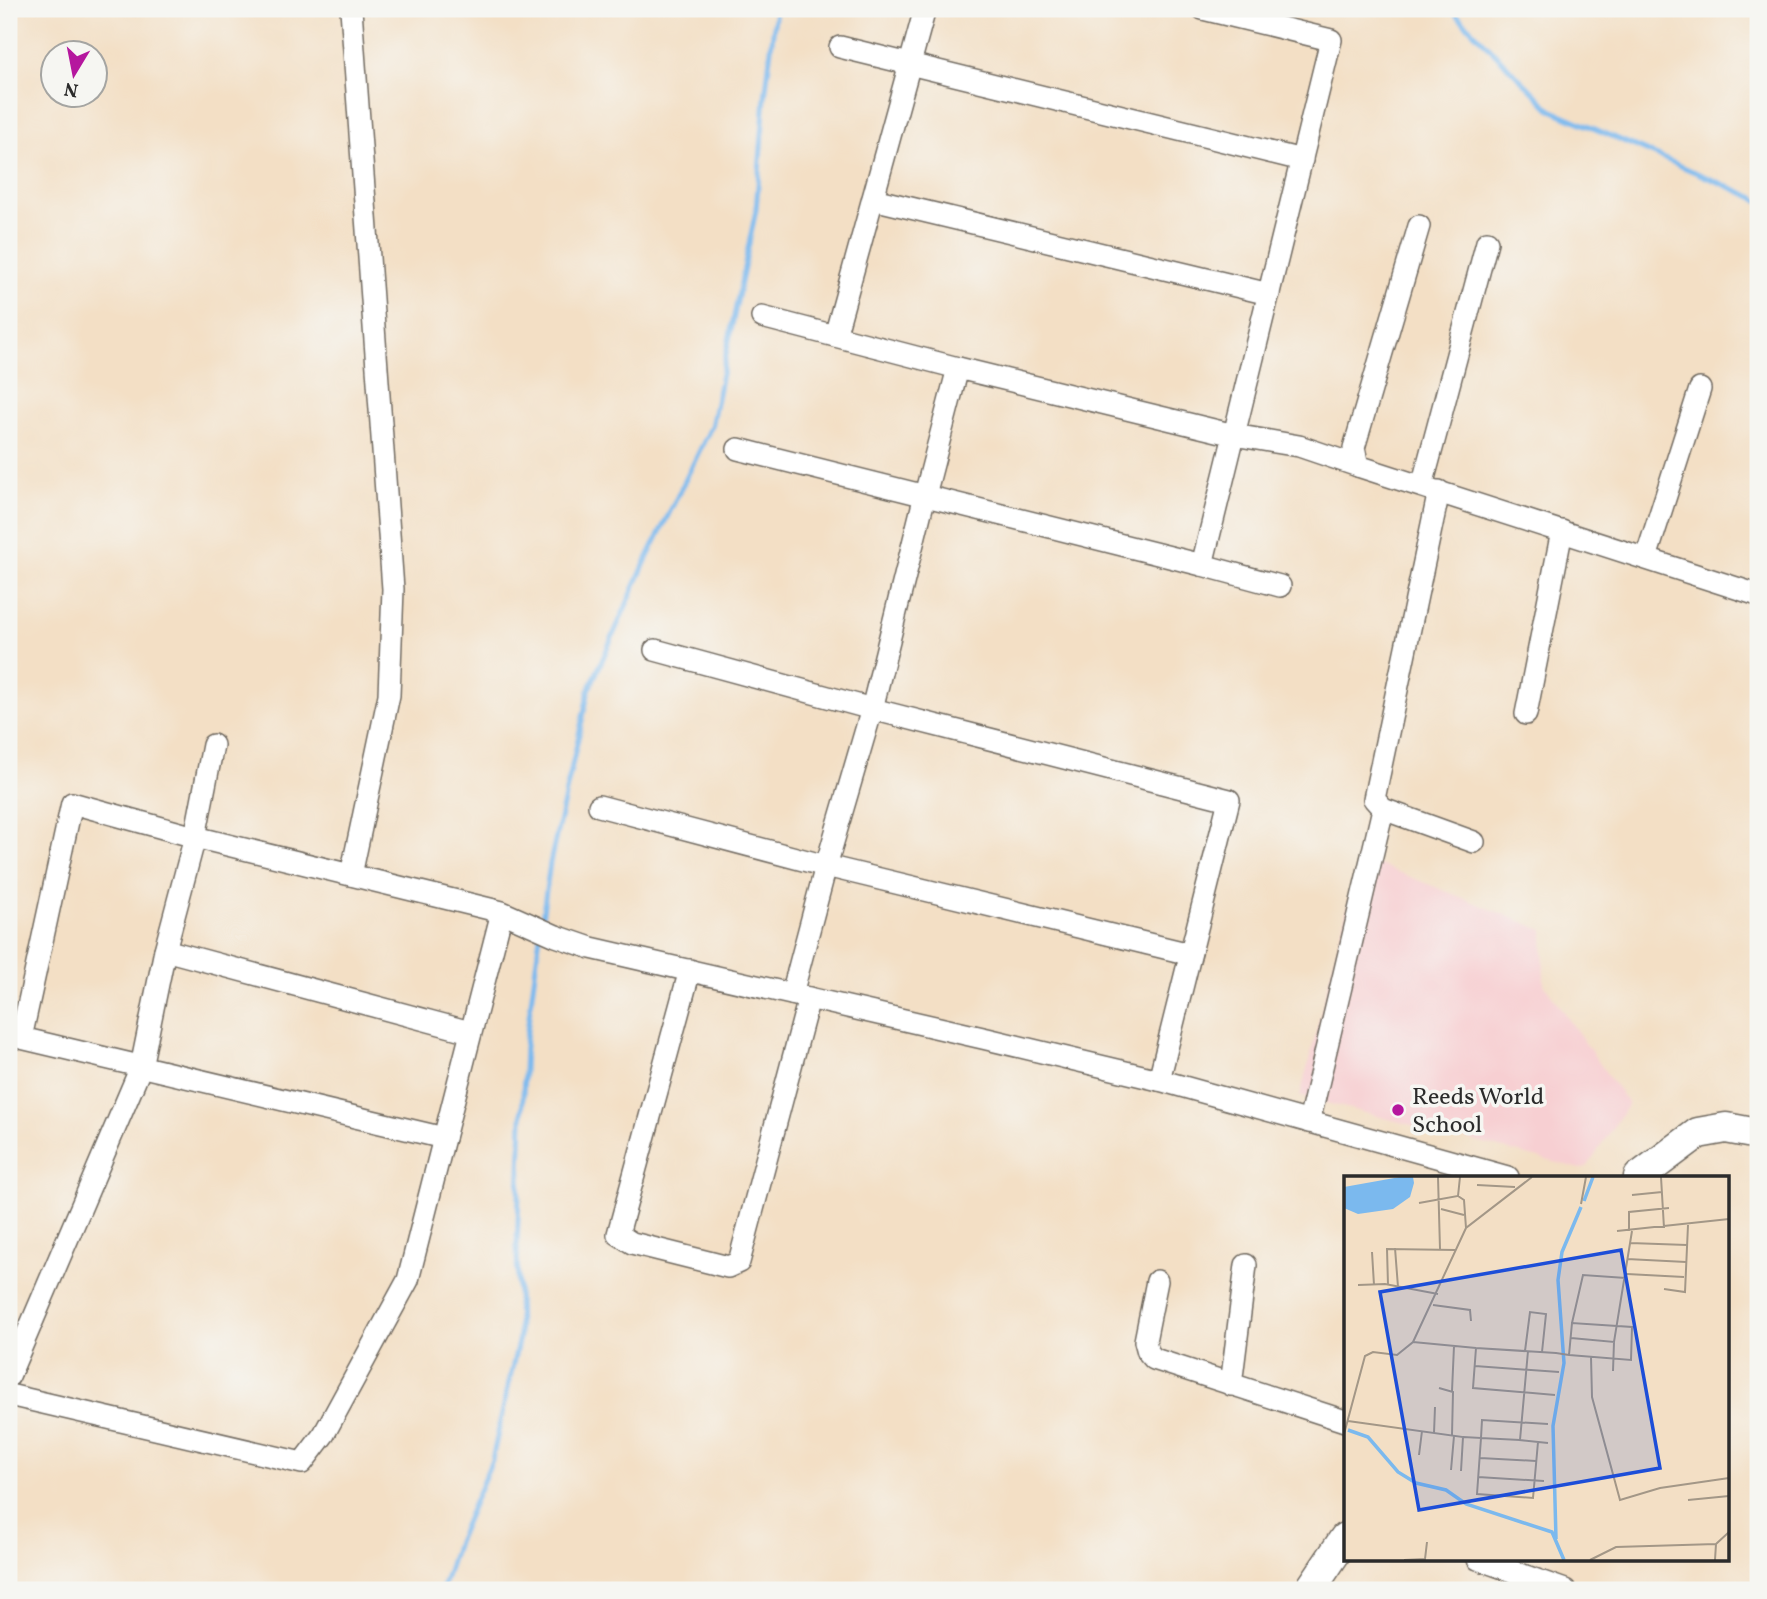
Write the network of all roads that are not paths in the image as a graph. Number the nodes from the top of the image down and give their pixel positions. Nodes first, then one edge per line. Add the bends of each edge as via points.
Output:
1 (351, 9) edge
2 (925, 9) edge
3 (1203, 9) edge
4 (840, 47) dead end
5 (910, 65) junction
6 (1302, 160) junction
7 (873, 199) junction
8 (1419, 226) dead end
9 (1487, 242) dead end
10 (1269, 294) junction
11 (762, 317) dead end
12 (835, 336) junction
13 (958, 368) junction
14 (1700, 389) dead end
15 (1234, 435) junction
16 (738, 449) dead end
17 (1358, 466) junction
18 (1431, 489) junction
19 (925, 495) junction
20 (1562, 531) junction
21 (1646, 558) junction
22 (1202, 565) junction
23 (1280, 586) dead end
24 (1758, 595) edge
25 (654, 650) dead end
26 (872, 709) junction
27 (1526, 714) dead end
28 (213, 745) dead end
29 (599, 806) dead end
30 (1383, 809) junction
31 (195, 837) junction
32 (1474, 842) dead end
33 (826, 866) junction
34 (351, 876) junction
35 (502, 912) junction
36 (165, 950) junction
37 (1190, 954) junction
38 (690, 971) junction
39 (800, 996) junction
40 (470, 1032) junction
41 (15, 1037) edge
42 (141, 1066) junction
43 (1159, 1080) junction
44 (1309, 1122) junction
45 (1758, 1134) edge
46 (443, 1138) junction
47 (1504, 1176) edge
48 (1640, 1176) edge
49 (1246, 1265) dead end
50 (1157, 1281) dead end
51 (9, 1376) edge
52 (1231, 1385) junction
53 (9, 1395) edge
54 (1344, 1421) edge
55 (1344, 1539) edge
56 (1481, 1560) edge
57 (1310, 1590) edge
58 (1565, 1590) edge

1 - 34 street via 393,589 389,695
2 - 5 street
3 - 6 street via 1331,40
4 - 5 street
5 - 6 street
5 - 7 street
6 - 10 street
7 - 10 street
7 - 12 street
8 - 17 street via 1354,448
9 - 18 street
10 - 15 street
11 - 12 street
12 - 13 street
13 - 15 street
13 - 19 street
14 - 21 street
15 - 17 street via 1299,446
15 - 22 street
16 - 19 street
17 - 18 street
18 - 20 street
18 - 30 street via 1375,787 1374,799
19 - 22 street
19 - 26 street
20 - 21 street
20 - 27 street
21 - 24 street
22 - 23 street
25 - 26 street
26 - 33 street
26 - 37 street via 1229,800
28 - 31 street
29 - 33 street
30 - 32 street
30 - 44 street
31 - 34 street
31 - 36 street
31 - 41 street via 72,803
33 - 37 street
33 - 39 street
34 - 35 street
35 - 38 street via 591,948
35 - 40 street
36 - 40 street
36 - 42 street
37 - 43 street
38 - 39 street
38 - 39 street via 618,1234 632,1243 728,1267 739,1262
39 - 43 street
40 - 46 street
41 - 42 street
42 - 46 street
42 - 51 street
43 - 44 street
44 - 47 street
45 - 48 street via 1726,1128 1698,1133
46 - 53 street via 408,1280 324,1434 302,1463
49 - 52 street
50 - 52 street via 1145,1341 1148,1352 1153,1359
52 - 54 street
55 - 57 street
56 - 58 street

